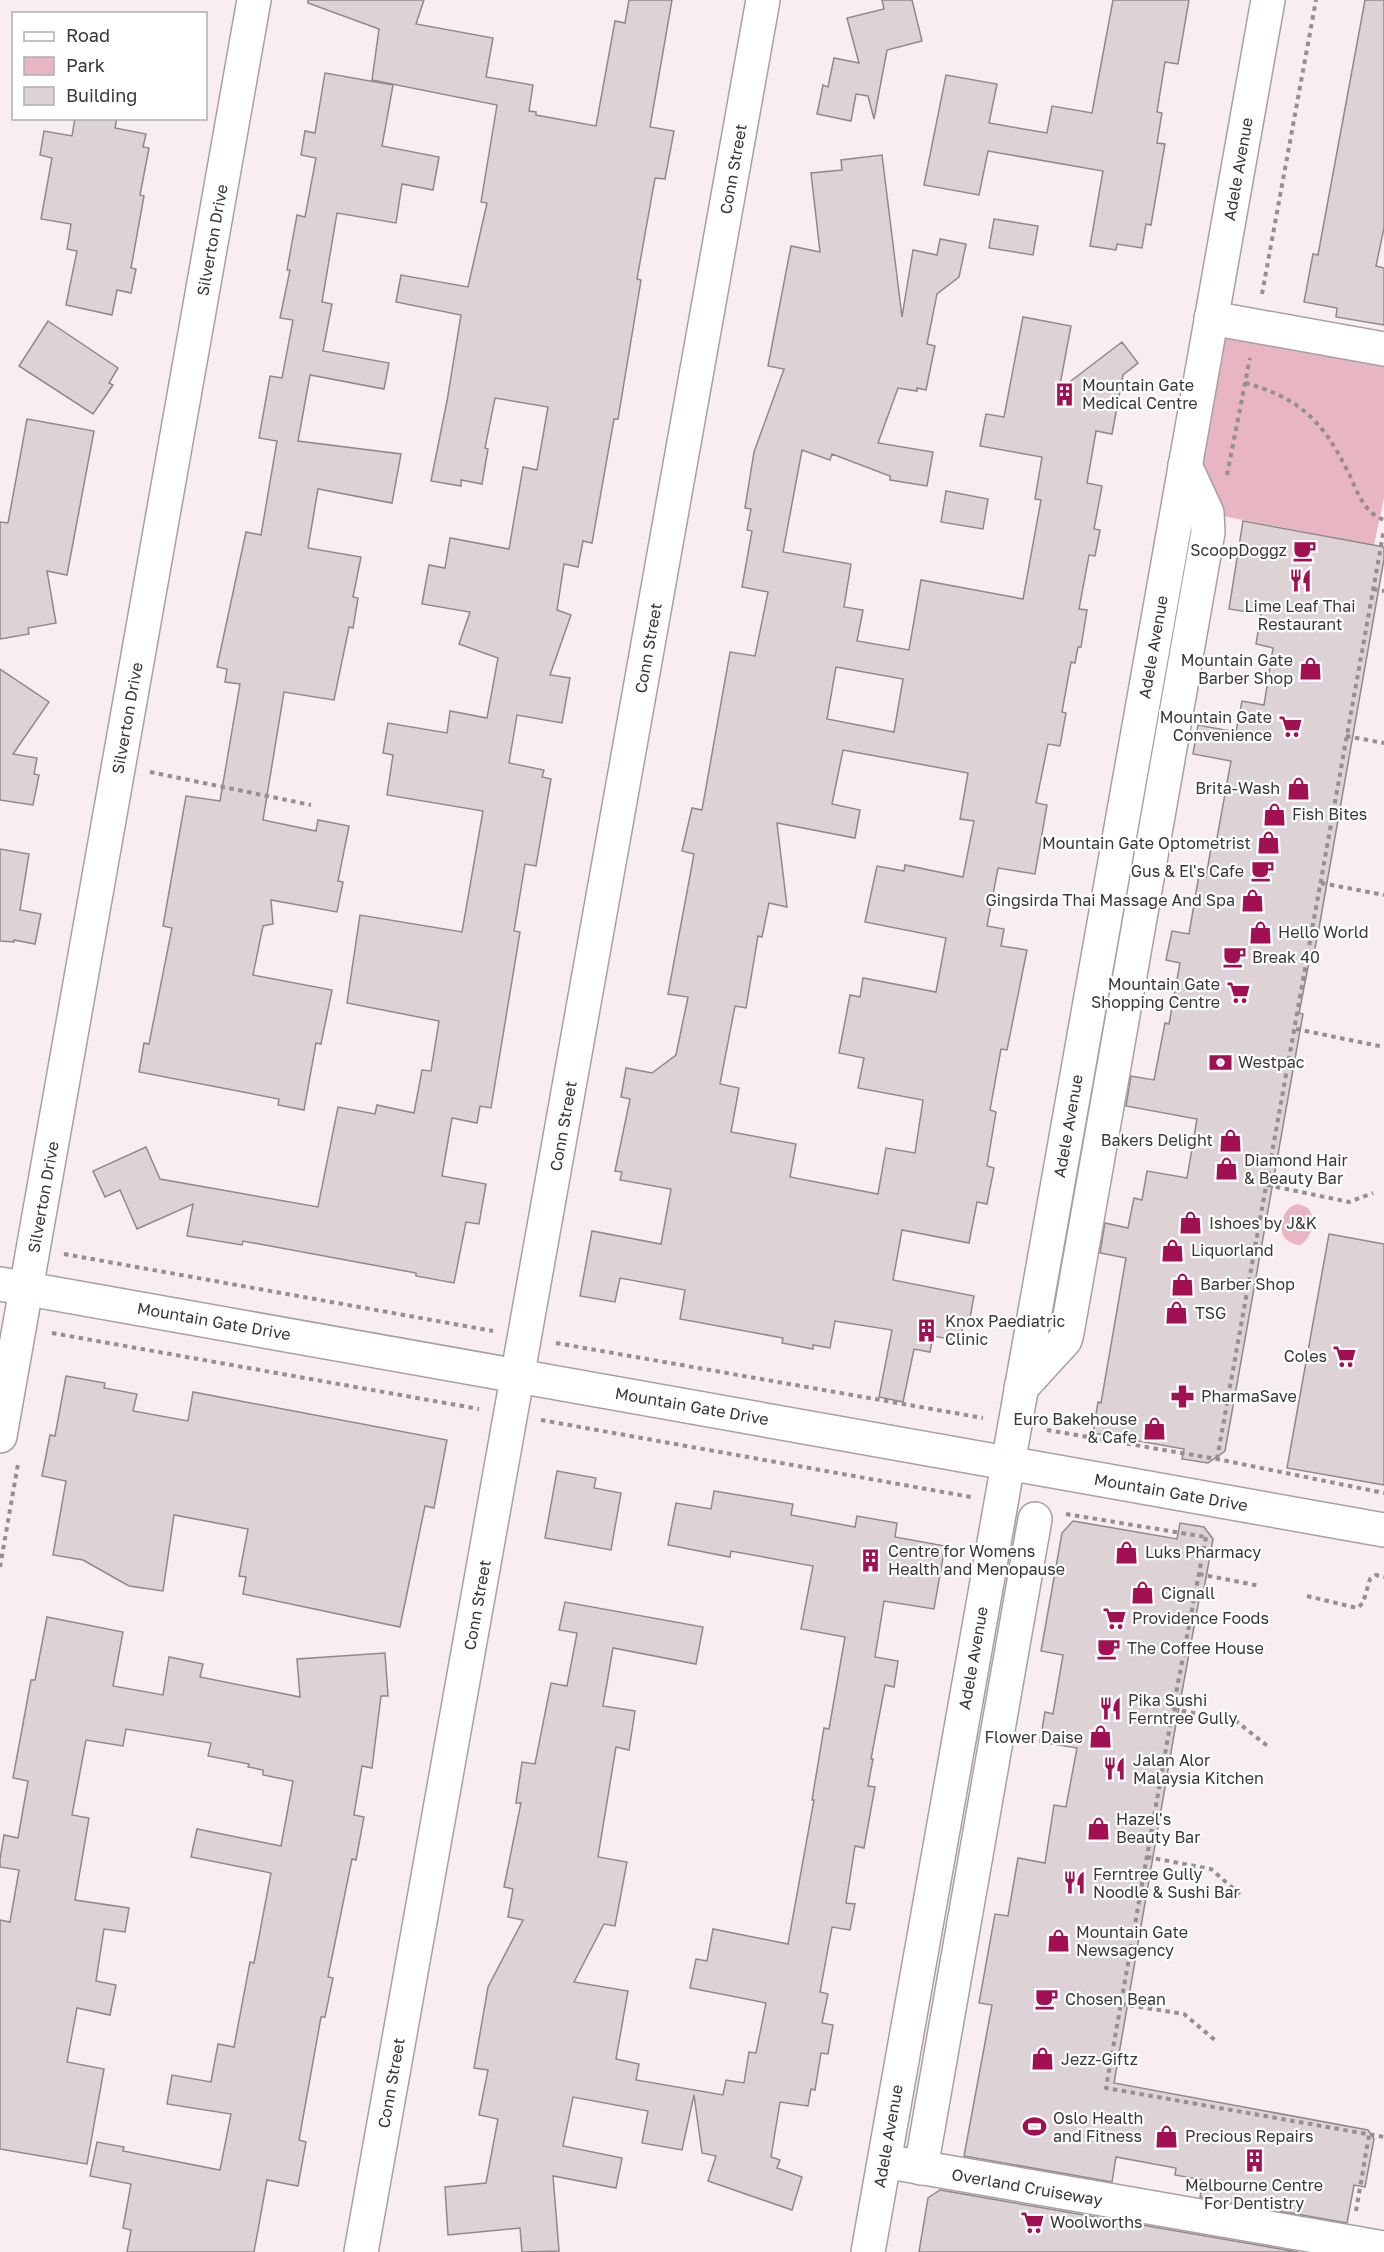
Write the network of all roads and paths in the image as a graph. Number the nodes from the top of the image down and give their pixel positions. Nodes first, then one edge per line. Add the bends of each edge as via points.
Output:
1 (254, 0) edge
2 (762, 0) edge
3 (1268, 0) edge
4 (1316, 0) edge
5 (1261, 300) dead end
6 (1211, 318) junction
7 (1252, 348) dead end
8 (1384, 349) edge
9 (1245, 382) junction
10 (1185, 465) junction
11 (1384, 520) edge
12 (1208, 526) junction
13 (1384, 528) edge
14 (1373, 589) junction
15 (1384, 591) edge
16 (1346, 736) junction
17 (1384, 743) edge
18 (118, 766) junction
19 (311, 805) dead end
20 (1321, 884) junction
21 (1384, 895) edge
22 (1296, 1029) junction
23 (1384, 1047) edge
24 (1266, 1185) junction
25 (1373, 1193) dead end
26 (57, 1253) dead end
27 (13, 1286) edge
28 (42, 1331) dead end
29 (501, 1333) dead end
30 (552, 1342) dead end
31 (518, 1375) junction
32 (1021, 1388) junction
33 (489, 1410) dead end
34 (531, 1418) dead end
35 (988, 1419) dead end
36 (1046, 1430) dead end
37 (0, 1436) edge
38 (1217, 1459) junction
39 (1008, 1463) junction
40 (1384, 1493) edge
41 (974, 1497) dead end
42 (1050, 1516) joint
43 (1384, 1530) edge
44 (1210, 1534) dead end
45 (1206, 1537) junction
46 (1199, 1574) junction
47 (1384, 1577) edge
48 (1260, 1586) dead end
49 (984, 1590) junction
50 (1021, 1596) junction
51 (1307, 1596) dead end
52 (1173, 1709) junction
53 (1270, 1748) dead end
54 (1148, 1857) junction
55 (1243, 1897) dead end
56 (1121, 2004) junction
57 (1216, 2041) dead end
58 (1369, 2135) junction
59 (1384, 2137) edge
60 (884, 2162) junction
61 (921, 2168) junction
62 (1354, 2222) dead end
63 (1384, 2248) edge
64 (361, 2252) edge
65 (868, 2252) edge

1 - 18 street, Silverton Drive
2 - 31 street, Conn Street
3 - 6 street, Adele Avenue
4 - 5 path
6 - 8 street
6 - 10 street, Adele Avenue
7 - 9 path
9 - 11 path via 1288,398 1314,420 1335,449 1369,513
9 - 12 path via 1223,498
10 - 12 street via 1207,513
10 - 32 street, Adele Avenue
12 - 32 street via 1065,1340
13 - 14 path
14 - 15 path
14 - 16 path
16 - 17 path
16 - 20 path
18 - 19 path
18 - 27 street, Silverton Drive
20 - 21 path
20 - 22 path
22 - 23 path
22 - 24 path
24 - 25 path via 1349,1202
24 - 38 path
26 - 29 path
27 - 31 street, Mountain Gate Drive
27 - 37 street, Silverton Drive
28 - 33 path
30 - 35 path
31 - 39 street, Mountain Gate Drive
31 - 64 street, Conn Street
32 - 39 street, Adele Avenue
34 - 41 path
36 - 38 path
38 - 40 path
39 - 43 street, Mountain Gate Drive
39 - 49 street, Adele Avenue
42 - 45 path
42 - 50 street
44 - 45 path
45 - 46 path
46 - 48 path
46 - 52 path
47 - 51 path via 1376,1575 1370,1579 1364,1604 1357,1608
49 - 50 street
49 - 60 street, Adele Avenue
50 - 61 street
52 - 53 path via 1236,1721
52 - 54 path
54 - 55 path via 1211,1869
54 - 56 path
56 - 57 path via 1184,2014
56 - 58 path via 1106,2088
58 - 59 path
58 - 62 path
60 - 61 street, Overland Cruiseway
60 - 65 street, Adele Avenue
61 - 63 street, Overland Cruiseway

